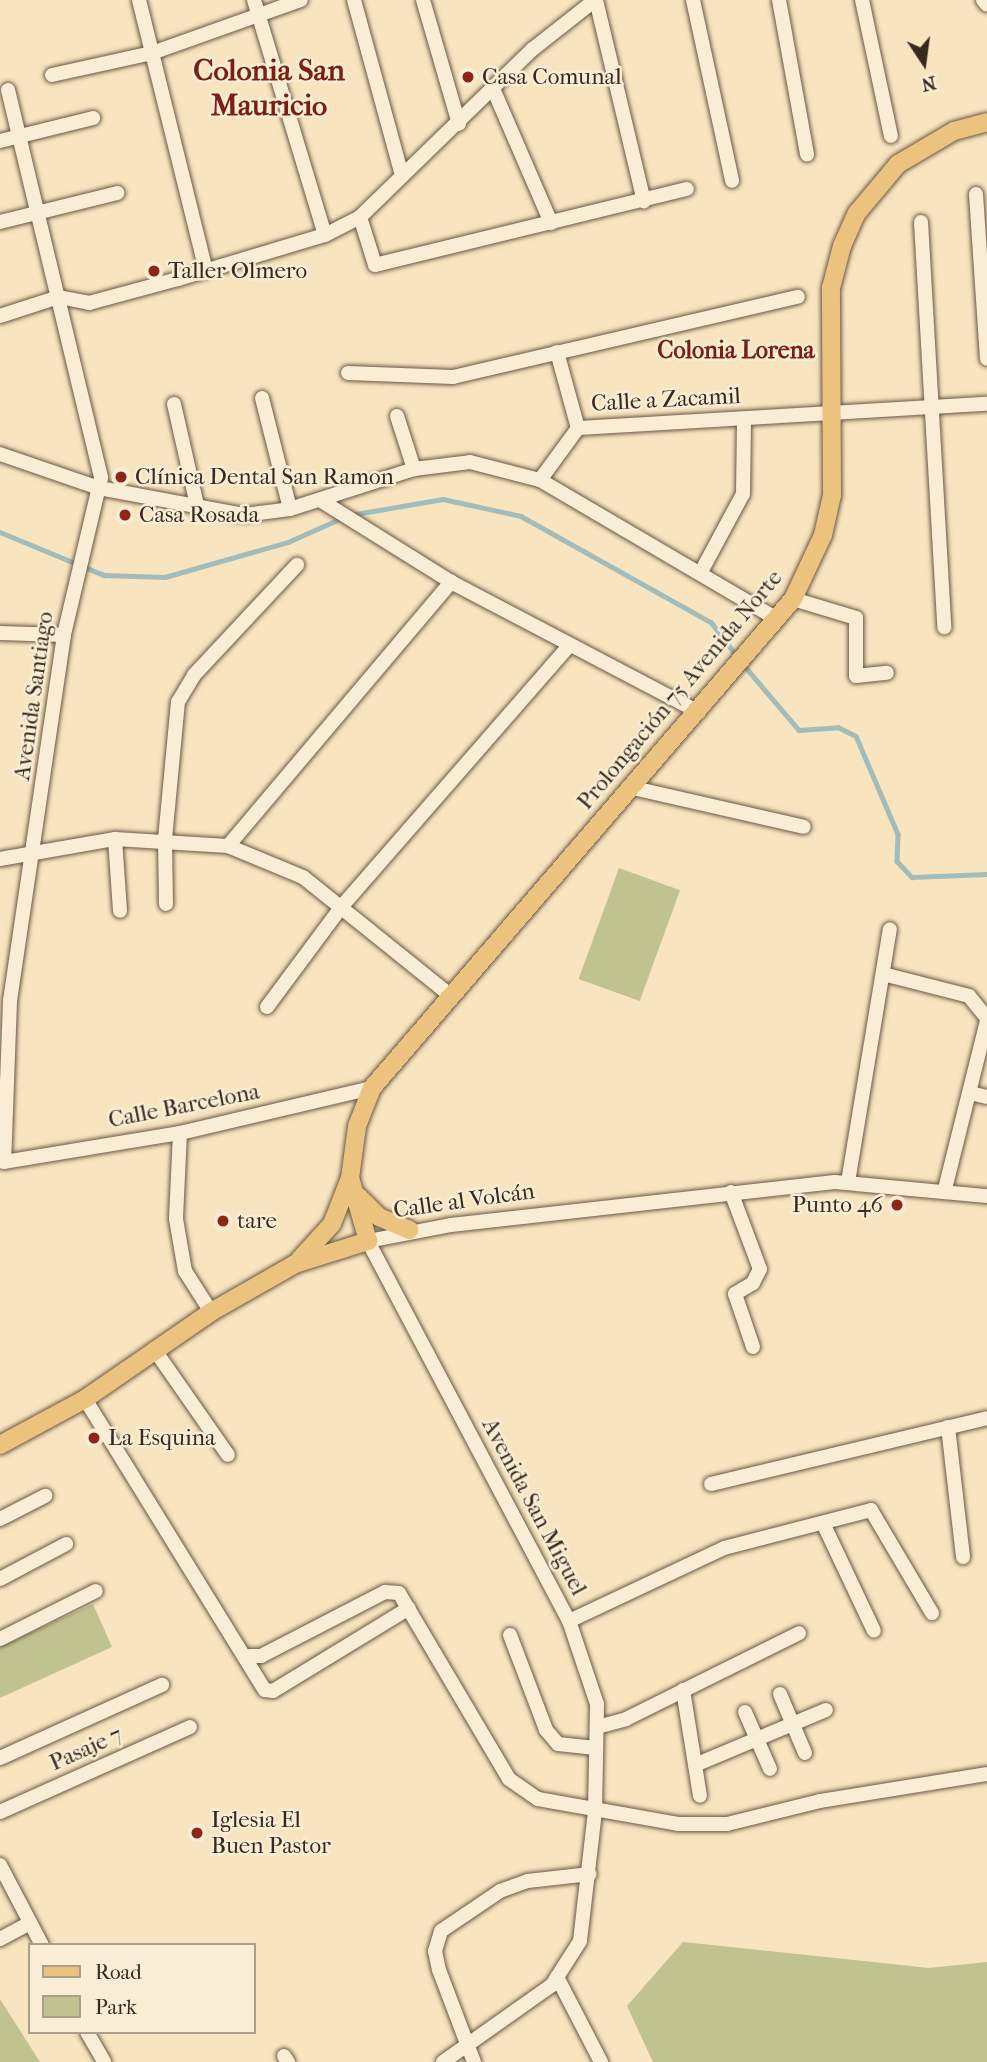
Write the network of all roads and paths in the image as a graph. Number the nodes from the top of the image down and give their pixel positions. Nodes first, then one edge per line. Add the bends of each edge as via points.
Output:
1 (139, 0) edge
2 (301, 0) edge
3 (354, 0) edge
4 (423, 0) edge
5 (693, 0) edge
6 (779, 0) edge
7 (862, 0) edge
8 (983, 0) edge
9 (592, 1) edge
10 (987, 5) edge
11 (256, 7) edge
12 (152, 52) junction
13 (52, 75) dead end
14 (8, 90) dead end
15 (494, 91) junction
16 (93, 118) dead end
17 (987, 122) edge
18 (459, 124) junction
19 (18, 136) junction
20 (891, 136) dead end
21 (0, 141) edge
22 (807, 154) dead end
23 (402, 176) junction
24 (732, 181) dead end
25 (687, 189) dead end
26 (117, 193) dead end
27 (976, 194) dead end
28 (644, 201) junction
29 (37, 212) junction
30 (360, 217) junction
31 (0, 222) edge
32 (921, 222) dead end
33 (551, 223) junction
34 (325, 235) junction
35 (206, 271) junction
36 (59, 297) junction
37 (797, 297) dead end
38 (0, 316) edge
39 (557, 352) junction
40 (987, 359) edge
41 (348, 373) dead end
42 (262, 398) dead end
43 (174, 404) dead end
44 (987, 404) edge
45 (930, 409) junction
46 (834, 413) junction
47 (397, 416) dead end
48 (744, 419) junction
49 (578, 428) junction
50 (0, 454) edge
51 (414, 469) junction
52 (540, 480) junction
53 (99, 488) junction
54 (320, 500) junction
55 (290, 509) junction
56 (198, 510) junction
57 (297, 565) dead end
58 (702, 570) junction
59 (451, 582) junction
60 (793, 599) junction
61 (777, 618) junction
62 (944, 627) dead end
63 (0, 633) edge
64 (64, 635) junction
65 (568, 647) junction
66 (887, 673) dead end
67 (699, 712) junction
68 (633, 788) junction
69 (804, 827) dead end
70 (116, 839) junction
71 (165, 839) junction
72 (228, 846) junction
73 (36, 850) junction
74 (0, 859) edge
75 (166, 904) dead end
76 (342, 906) junction
77 (120, 911) dead end
78 (890, 929) dead end
79 (883, 974) junction
80 (451, 996) junction
81 (5, 1002) edge
82 (267, 1007) dead end
83 (987, 1019) edge
84 (372, 1088) junction
85 (970, 1093) junction
86 (987, 1097) edge
87 (180, 1133) junction
88 (4, 1162) joint
89 (848, 1182) junction
90 (352, 1185) junction
91 (945, 1189) junction
92 (732, 1192) junction
93 (986, 1199) edge
94 (409, 1230) junction
95 (368, 1241) junction
96 (295, 1264) junction
97 (211, 1312) junction
98 (753, 1348) dead end
99 (154, 1349) junction
100 (85, 1399) junction
101 (987, 1418) edge
102 (948, 1427) junction
103 (0, 1445) edge
104 (228, 1455) dead end
105 (711, 1484) dead end
106 (46, 1496) dead end
107 (0, 1519) edge
108 (823, 1523) junction
109 (66, 1544) dead end
110 (963, 1558) dead end
111 (0, 1579) edge
112 (96, 1591) dead end
113 (409, 1608) junction
114 (932, 1613) dead end
115 (569, 1621) junction
116 (874, 1631) dead end
117 (799, 1633) dead end
118 (510, 1635) dead end
119 (0, 1639) edge
120 (249, 1656) junction
121 (162, 1685) dead end
122 (683, 1690) junction
123 (780, 1694) dead end
124 (826, 1710) dead end
125 (745, 1712) dead end
126 (792, 1724) junction
127 (190, 1727) dead end
128 (597, 1727) junction
129 (757, 1739) junction
130 (596, 1748) junction
131 (805, 1753) dead end
132 (0, 1758) edge
133 (695, 1765) junction
134 (770, 1769) dead end
135 (987, 1774) edge
136 (700, 1796) dead end
137 (596, 1811) junction
138 (0, 1812) edge
139 (2, 1874) edge
140 (590, 1874) junction
141 (30, 1923) junction
142 (0, 1939) edge
143 (41, 1943) edge
144 (557, 1978) junction
145 (88, 2034) edge
146 (466, 2046) junction
147 (97, 2060) edge
148 (443, 2062) edge
149 (474, 2062) edge
150 (601, 2062) edge

1 - 12 street
2 - 11 street
3 - 23 street
4 - 18 street
5 - 24 street
6 - 22 street
7 - 20 street
8 - 10 street
9 - 15 street
9 - 28 street
11 - 12 street
11 - 34 street
12 - 13 street
12 - 35 street
14 - 19 street
15 - 18 street
15 - 33 street
16 - 19 street
17 - 46 main road, Prolongación 75 Avenida Norte via 954,131 898,164 856,213 831,288
18 - 23 street
19 - 21 street
19 - 29 street
23 - 30 street
25 - 28 street
26 - 29 street
27 - 40 street
28 - 33 street
29 - 31 street
29 - 36 street
30 - 33 street via 375,265
30 - 34 street
32 - 45 street
34 - 35 street
35 - 36 street via 89,303
36 - 38 street
36 - 53 street
37 - 39 street
39 - 41 street via 453,377
39 - 49 street
42 - 55 street
43 - 56 street
44 - 45 street, Calle a Zacamil
45 - 46 street, Calle a Zacamil
45 - 62 street
46 - 48 street, Calle a Zacamil
46 - 60 main road, Prolongación 75 Avenida Norte via 826,522
47 - 51 street
48 - 49 street, Calle a Zacamil
48 - 58 street via 743,494
49 - 52 street, Calle a Zacamil
50 - 53 street
51 - 52 street via 470,462
51 - 54 street
52 - 58 street
53 - 56 street
53 - 64 street, Avenida Santiago
54 - 55 street
54 - 59 street
55 - 56 street via 244,515
57 - 71 street via 194,675 178,702
58 - 61 street
59 - 65 street
59 - 72 street
60 - 61 main road, Prolongación 75 Avenida Norte
60 - 66 street via 820,612 856,618 856,676
61 - 67 main road, Prolongación 75 Avenida Norte
63 - 64 street
64 - 73 street, Avenida Santiago
65 - 67 street
65 - 76 street
67 - 68 main road, Prolongación 75 Avenida Norte
68 - 69 street
68 - 80 main road, Prolongación 75 Avenida Norte
70 - 71 street
70 - 73 street
70 - 77 street
71 - 72 street
71 - 75 street
72 - 76 street via 272,860
73 - 74 street
73 - 81 street, Avenida Santiago
76 - 80 street
76 - 82 street
78 - 79 street
79 - 83 street via 969,996
79 - 89 street
80 - 84 main road, Prolongación 75 Avenida Norte
81 - 88 street, Avenida Santiago
83 - 85 street
84 - 87 street, Calle Barcelona
84 - 90 main road, Prolongación 75 Avenida Norte via 357,1126
85 - 86 street
85 - 91 street
87 - 88 street, Calle Barcelona
87 - 97 street via 176,1219 185,1271
89 - 91 street, Calle al Volcán
89 - 92 street, Calle al Volcán
90 - 94 main road via 379,1217
90 - 95 main road, Prolongación 75 Avenida Norte
90 - 96 main road via 328,1231
91 - 93 street, Calle al Volcán
92 - 94 street, Calle al Volcán
92 - 98 street via 760,1269 753,1283 735,1294
94 - 95 street, Calle al Volcán
95 - 96 main road, Calle al Volcán
95 - 115 street, Avenida San Miguel
96 - 97 main road, Calle al Volcán
97 - 99 main road, Calle al Volcán
99 - 100 main road, Calle al Volcán
99 - 104 street
100 - 103 main road, Calle al Volcán
100 - 120 street
101 - 102 street
102 - 105 street
102 - 110 street
106 - 107 street
108 - 114 street via 871,1510
108 - 115 street via 724,1548
108 - 116 street
109 - 111 street
112 - 119 street
113 - 120 street via 399,1593 385,1592 261,1657
113 - 120 street via 273,1691 265,1690
113 - 137 street via 509,1779 538,1799
115 - 128 street, Avenida San Miguel via 597,1704
117 - 122 street
118 - 130 street via 546,1730 558,1744
121 - 132 street
122 - 128 street
122 - 133 street
123 - 126 street
124 - 126 street
125 - 129 street
126 - 129 street
126 - 131 street
127 - 138 street, Pasaje 7
128 - 130 street, Avenida San Miguel
129 - 133 street
129 - 134 street
130 - 137 street, Avenida San Miguel
133 - 136 street
135 - 137 street via 820,1801 727,1824 678,1824
137 - 140 street, Avenida San Miguel
139 - 141 street
140 - 144 street, Avenida San Miguel via 580,1941
140 - 146 street via 509,1888 442,1931 435,1951
141 - 142 street
141 - 143 street
144 - 146 street
144 - 150 street
145 - 147 street
146 - 148 street
146 - 149 street

